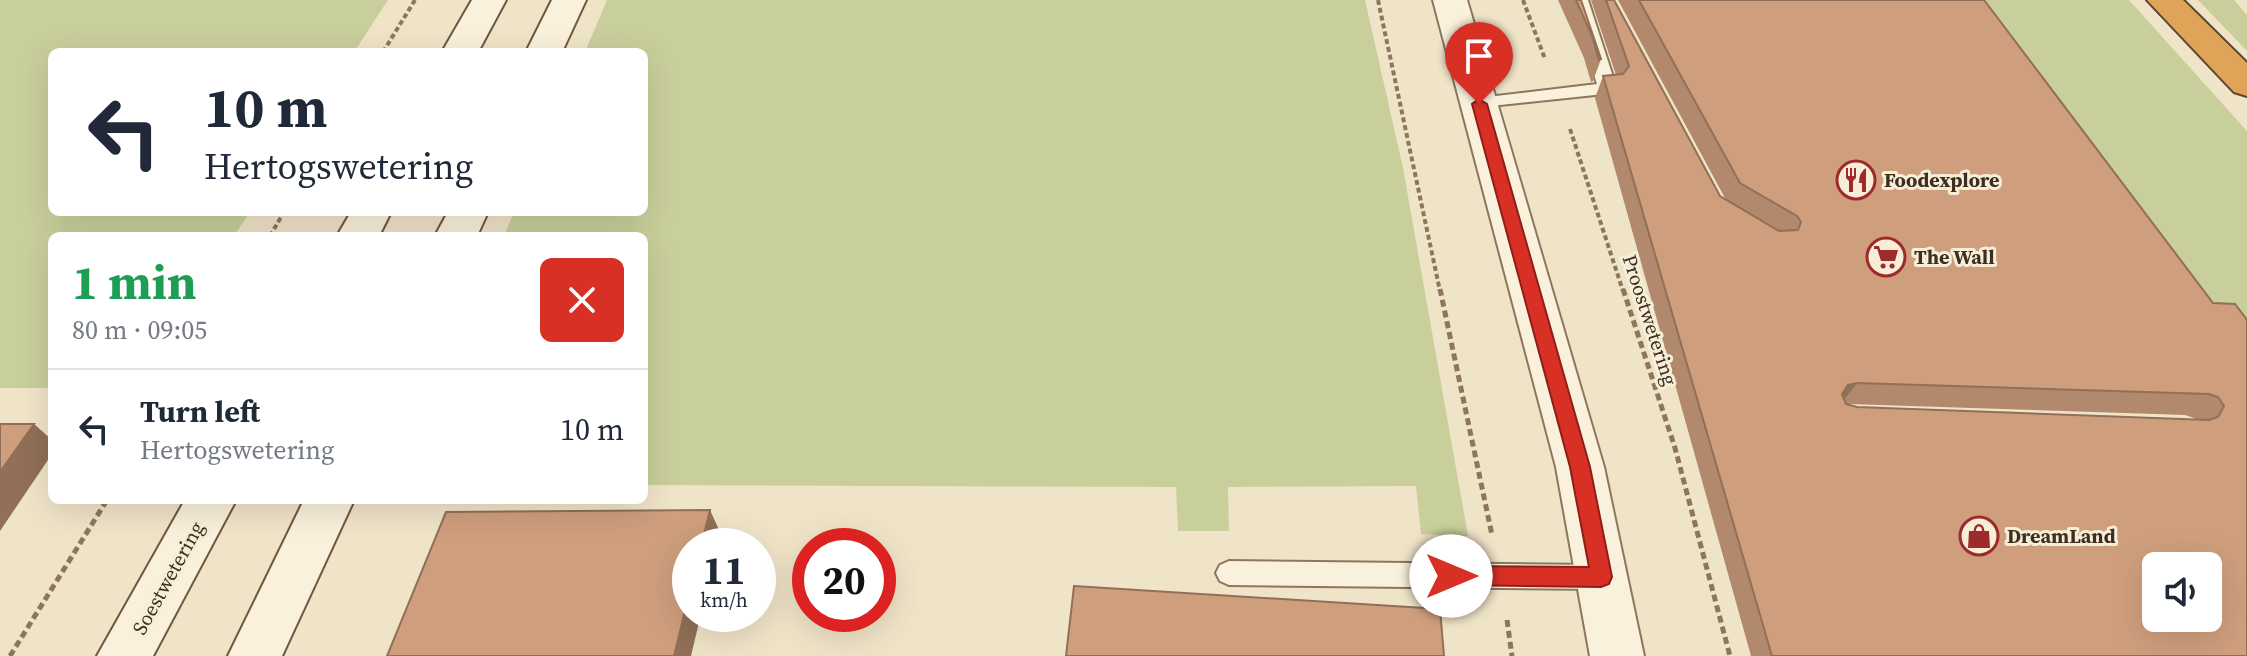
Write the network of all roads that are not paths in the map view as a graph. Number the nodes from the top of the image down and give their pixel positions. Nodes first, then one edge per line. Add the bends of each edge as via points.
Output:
1 (489, 0) edge
2 (569, 0) edge
3 (1450, 0) edge
4 (1579, 0) edge
5 (2164, 0) edge
6 (462, 48) edge
7 (546, 48) edge
8 (2247, 84) edge
9 (1479, 104) junction
10 (209, 504) edge
11 (327, 504) edge
12 (1229, 573) dead end
13 (1601, 577) junction
14 (124, 656) edge
15 (255, 656) edge
16 (1617, 656) edge

1 - 6 street
2 - 7 street
3 - 9 street
4 - 9 lane via 1608,89
5 - 8 highway
9 - 13 street via 1580,467
10 - 14 street, Soestwetering
11 - 15 street
12 - 13 lane
13 - 16 street

